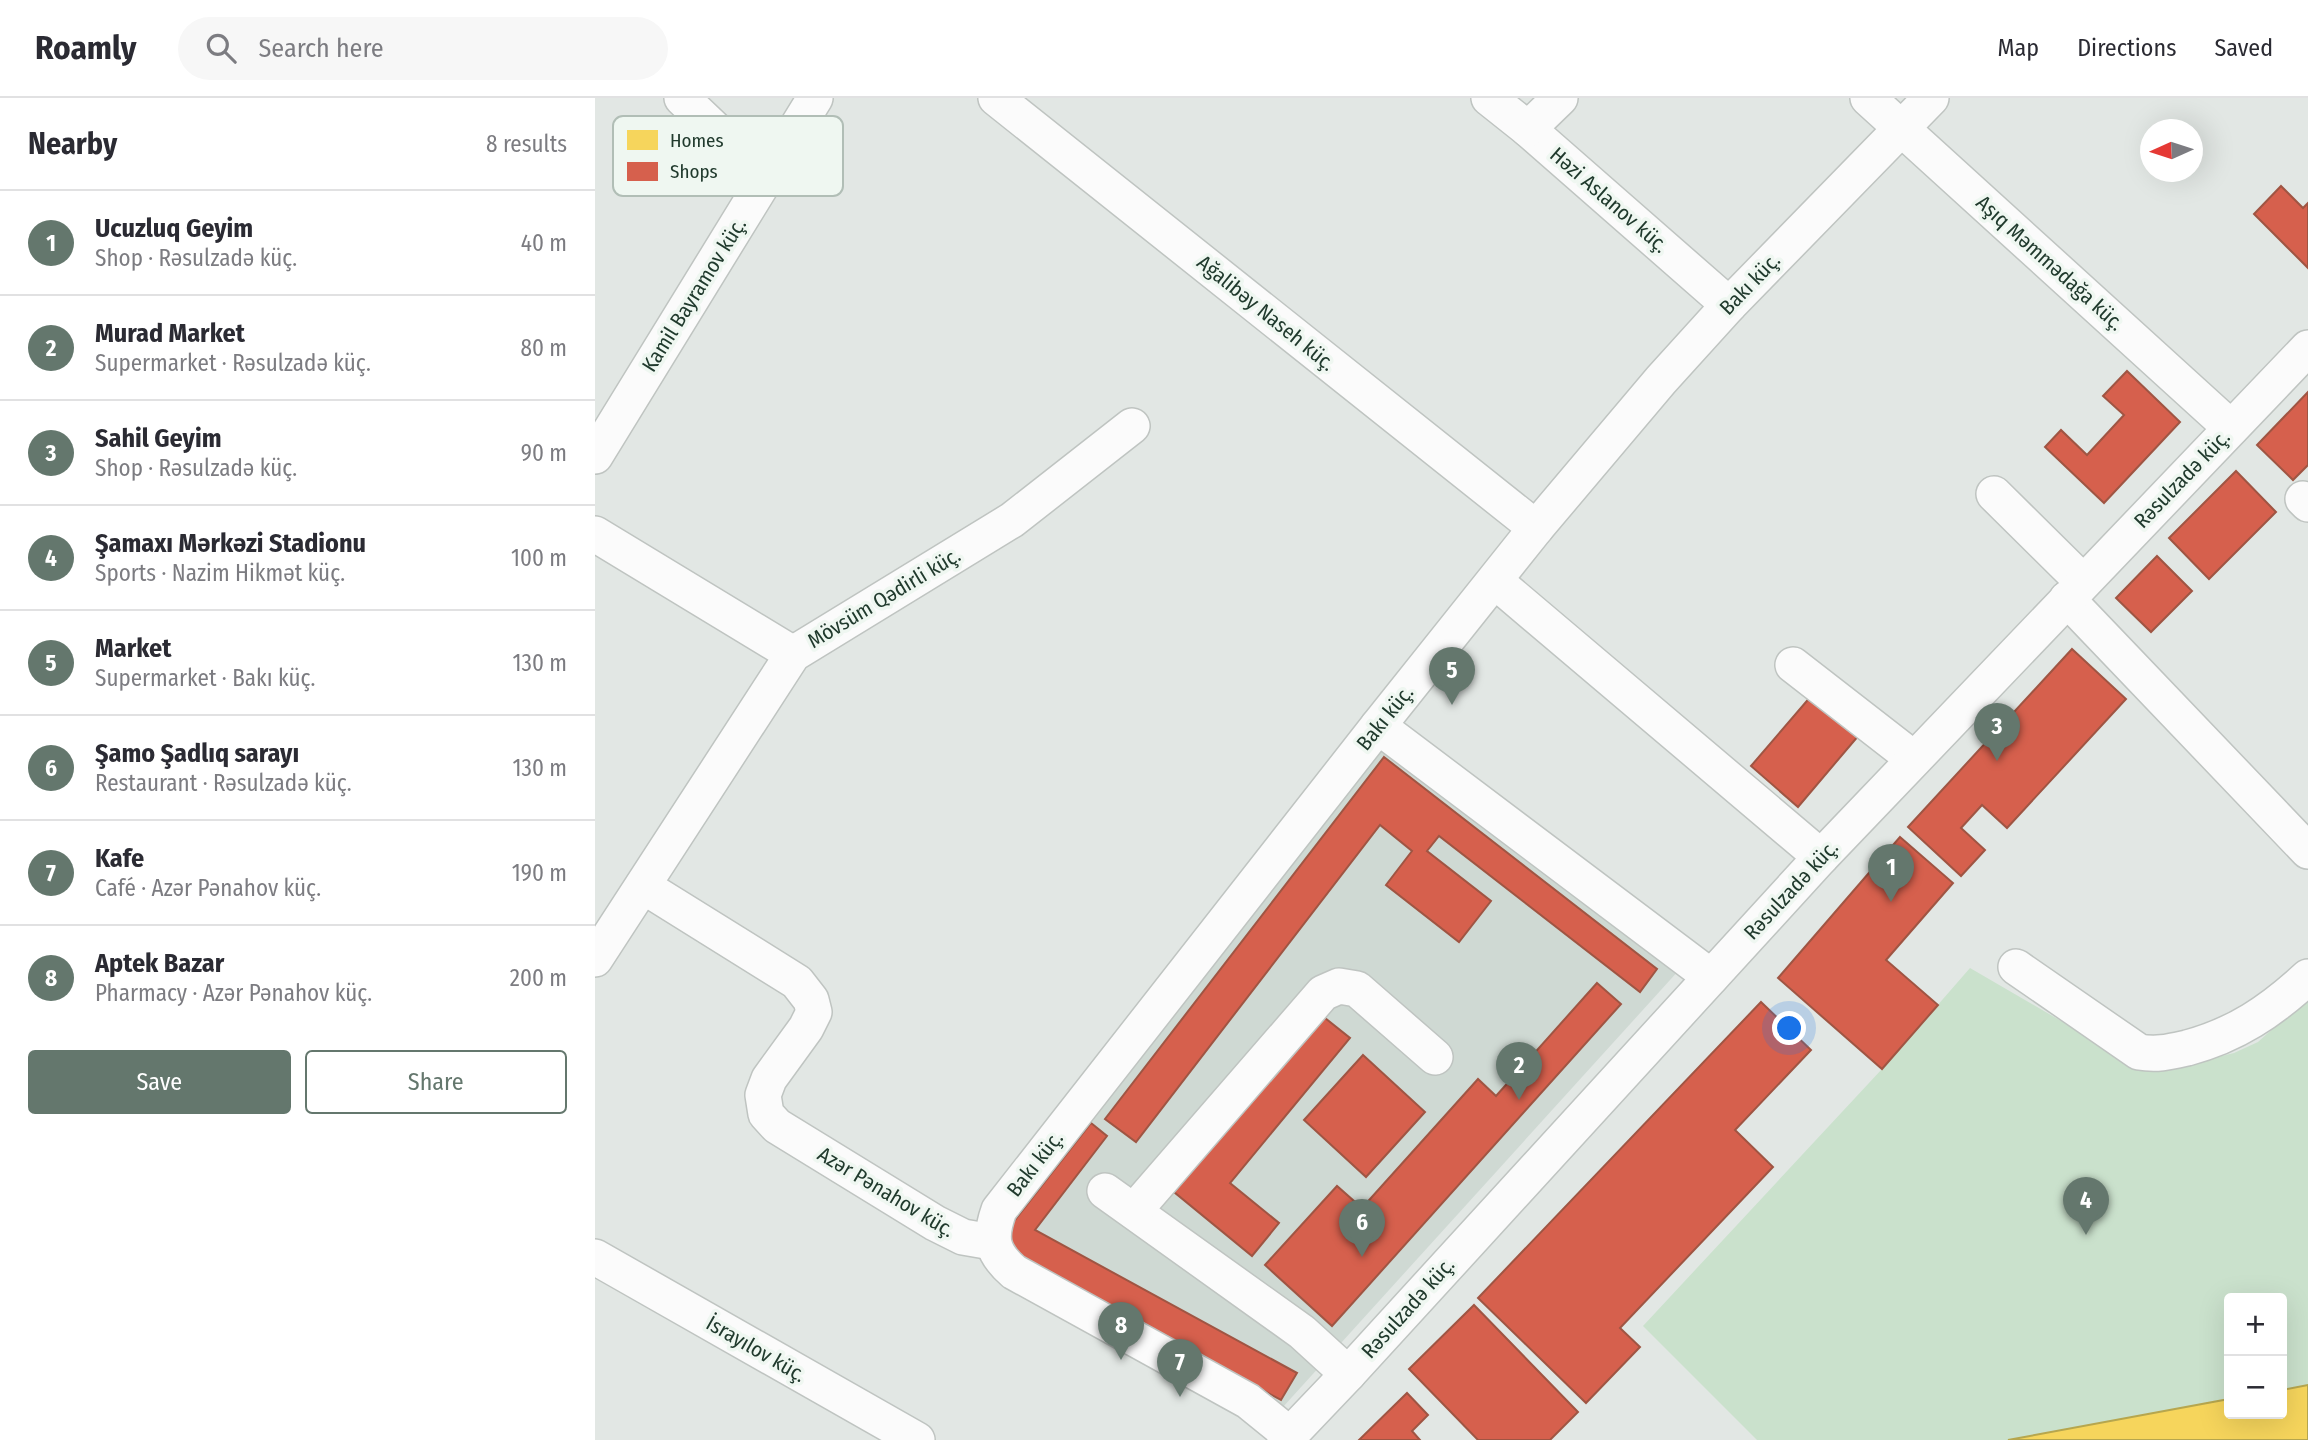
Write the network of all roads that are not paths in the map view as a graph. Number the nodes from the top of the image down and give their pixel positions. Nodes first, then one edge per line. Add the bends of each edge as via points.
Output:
1 (682, 98) edge
2 (815, 98) edge
3 (996, 98) edge
4 (1489, 98) edge
5 (1560, 98) edge
6 (1868, 98) edge
7 (1931, 98) edge
8 (701, 116) edge
9 (804, 116) edge
10 (1901, 128) junction
11 (1528, 129) junction
12 (755, 196) edge
13 (1728, 305) junction
14 (2308, 348) edge
15 (1132, 426) dead end
16 (2231, 428) junction
17 (595, 456) edge
18 (1994, 494) dead end
19 (1536, 528) junction
20 (595, 534) edge
21 (1495, 581) junction
22 (2075, 591) junction
23 (793, 654) junction
24 (1793, 665) dead end
25 (1378, 726) junction
26 (1914, 759) junction
27 (2308, 851) edge
28 (1821, 857) junction
29 (643, 886) junction
30 (595, 959) edge
31 (2016, 967) dead end
32 (1711, 977) junction
33 (2308, 977) edge
34 (1435, 1057) dead end
35 (1105, 1191) dead end
36 (1134, 1210) junction
37 (992, 1242) junction
38 (595, 1257) edge
39 (1348, 1374) junction
40 (1287, 1438) edge
41 (917, 1440) edge

1 - 8 street
2 - 9 street, Kamil Bayramov küç.
3 - 19 street, Ağalibəy Naseh küç.
4 - 11 street, Həzi Aslanov küç.
5 - 11 street
6 - 10 street, Aşıq Məmmədağa küç.
7 - 10 street, Bakı küç.
10 - 13 street, Bakı küç.
10 - 16 street, Aşıq Məmmədağa küç.
11 - 13 street, Həzi Aslanov küç.
12 - 17 street, Kamil Bayramov küç.
13 - 19 street, Bakı küç.
14 - 16 street, Rəsulzadə küç.
15 - 23 street, Mövsüm Qədirli küç. via 1012,520
16 - 22 street, Rəsulzadə küç.
18 - 22 street
19 - 21 street, Bakı küç.
20 - 23 street
21 - 25 street, Bakı küç.
21 - 28 street
22 - 26 street, Rəsulzadə küç.
22 - 27 street
23 - 29 street, Mövsüm Qədirli küç.
24 - 26 street
25 - 32 street
25 - 37 street, Bakı küç. via 999,1210
26 - 28 street, Rəsulzadə küç.
28 - 32 street, Rəsulzadə küç.
29 - 30 street, Mövsüm Qədirli küç.
29 - 37 street, Azər Pənahov küç. via 797,982 811,1000 814,1012 806,1028 769,1079 763,1095 766,1114 777,1126 936,1223 963,1237
31 - 33 street via 2139,1052 2158,1055 2216,1040 2281,1002
32 - 39 street, Rəsulzadə küç.
34 - 36 street via 1357,989 1339,986 1323,993
35 - 36 street
36 - 39 street via 1302,1332
37 - 40 street via 1014,1272 1248,1401 1268,1415
38 - 41 street, İsrayılov küç.
39 - 40 street, Rəsulzadə küç.

